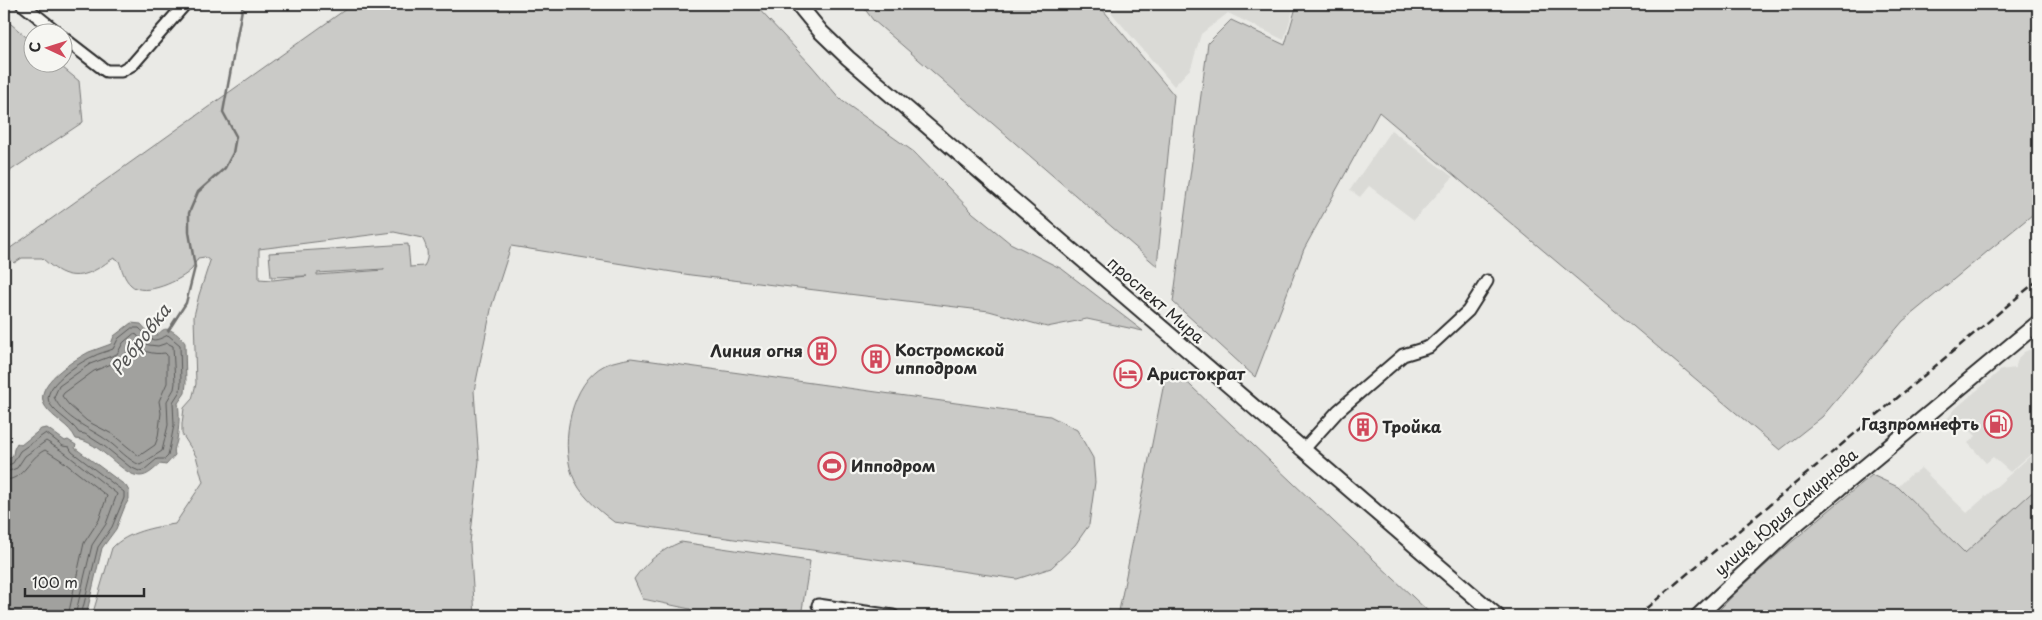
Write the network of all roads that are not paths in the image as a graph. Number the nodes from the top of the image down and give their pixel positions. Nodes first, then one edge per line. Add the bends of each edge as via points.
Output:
1 (22, 4) edge
2 (185, 4) edge
3 (798, 4) edge
4 (44, 22) edge
5 (72, 45) edge
6 (1487, 281) dead end
7 (2038, 323) edge
8 (1304, 449) junction
9 (818, 605) dead end
10 (892, 616) edge
11 (1497, 616) edge
12 (1698, 616) edge

1 - 4 street
2 - 5 street via 133,64 121,71 100,68
3 - 8 main road, проспект Мира via 848,58
6 - 8 street via 1468,311 1429,347 1403,354 1338,412
7 - 12 main road, улица Юрия Смирнова via 1795,525
8 - 11 main road, проспект Мира
9 - 10 street

